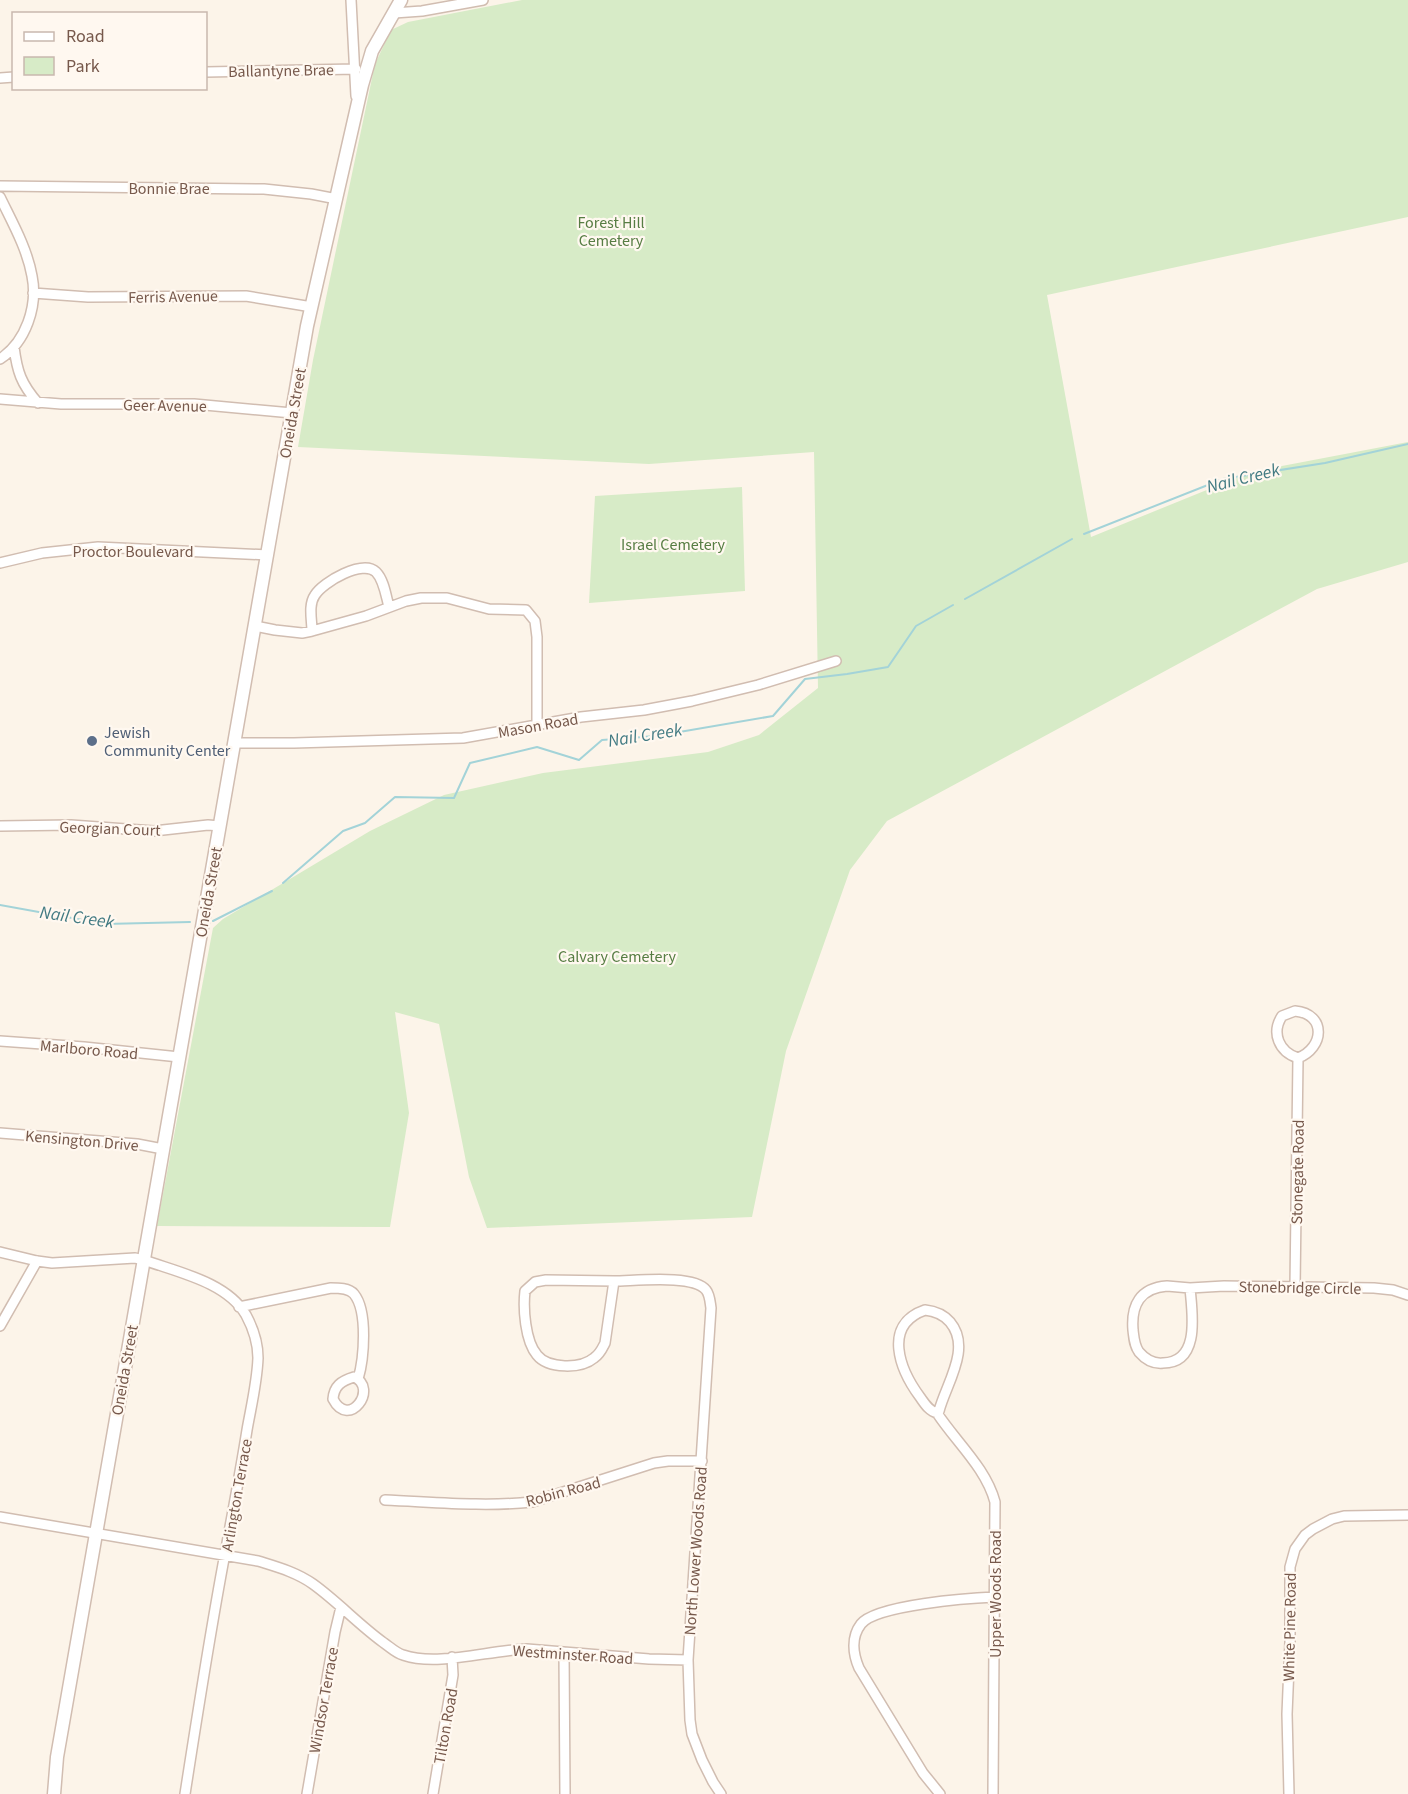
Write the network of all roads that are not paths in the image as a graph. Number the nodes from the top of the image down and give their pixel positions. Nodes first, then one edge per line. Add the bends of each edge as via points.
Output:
1 (351, 0) edge
2 (401, 0) edge
3 (483, 0) edge
4 (394, 13) junction
5 (356, 69) junction
6 (207, 72) edge
7 (356, 114) junction
8 (0, 186) edge
9 (0, 198) edge
10 (337, 199) junction
11 (33, 293) junction
12 (312, 307) junction
13 (14, 347) junction
14 (0, 359) edge
15 (0, 399) edge
16 (38, 403) junction
17 (292, 413) junction
18 (268, 555) junction
19 (0, 563) edge
20 (389, 607) junction
21 (255, 626) junction
22 (312, 632) junction
23 (836, 661) dead end
24 (537, 725) junction
25 (234, 743) junction
26 (0, 826) edge
27 (220, 826) junction
28 (0, 1041) edge
29 (179, 1057) junction
30 (1298, 1058) junction
31 (0, 1133) edge
32 (163, 1149) junction
33 (0, 1252) edge
34 (144, 1260) junction
35 (37, 1261) junction
36 (614, 1281) junction
37 (1295, 1287) junction
38 (1191, 1288) junction
39 (1408, 1295) edge
40 (239, 1306) junction
41 (0, 1326) edge
42 (358, 1379) dead end
43 (937, 1413) junction
44 (702, 1461) junction
45 (386, 1500) dead end
46 (1408, 1515) edge
47 (0, 1517) edge
48 (96, 1534) junction
49 (225, 1556) junction
50 (995, 1597) junction
51 (341, 1607) junction
52 (564, 1652) junction
53 (452, 1657) junction
54 (688, 1660) junction
55 (54, 1794) edge
56 (185, 1794) edge
57 (307, 1794) edge
58 (433, 1794) edge
59 (565, 1794) edge
60 (721, 1794) edge
61 (940, 1794) edge
62 (993, 1794) edge
63 (1289, 1794) edge

1 - 5 street
2 - 4 street, Oneida Street
3 - 4 street
4 - 7 street, Oneida Street via 372,51
5 - 6 street, Ballantyne Brae
5 - 7 street
7 - 10 street, Oneida Street
8 - 10 street, Bonnie Brae via 264,189
9 - 11 street via 29,262
10 - 12 street, Oneida Street
11 - 12 street, Ferris Avenue via 88,297 246,296
11 - 13 street via 29,320
12 - 17 street, Oneida Street
13 - 14 street
13 - 16 street via 16,367
15 - 16 street, Geer Avenue
16 - 17 street, Geer Avenue via 194,404
17 - 18 street, Oneida Street
18 - 19 street, Proctor Boulevard via 98,547 42,553
18 - 21 street, Oneida Street
20 - 22 street
20 - 22 street via 375,571 352,570 315,594
20 - 24 street via 436,597 489,609 526,610 535,621 537,637
21 - 22 street
21 - 25 street, Oneida Street
23 - 24 street, Mason Road via 692,701
24 - 25 street, Mason Road via 463,738
25 - 27 street, Oneida Street
26 - 27 street, Georgian Court via 71,825 154,831
27 - 29 street, Oneida Street
28 - 29 street, Marlboro Road
29 - 32 street, Oneida Street
30 - 30 street via 1284,1048 1276,1037 1276,1029 1282,1016 1302,1011 1316,1021 1319,1032 1309,1052
30 - 37 street, Stonegate Road
31 - 32 street, Kensington Drive
32 - 34 street, Oneida Street
33 - 35 street, Arlington Terrace
34 - 35 street, Arlington Terrace via 135,1257 69,1263
34 - 40 street, Arlington Terrace via 204,1281
34 - 48 street, Oneida Street
35 - 41 street
36 - 36 street via 546,1280 528,1287 525,1311 531,1347 538,1357 550,1364 566,1365 596,1358 605,1343
36 - 44 street, North Lower Woods Road via 693,1282 706,1289 710,1302
37 - 38 street, Stonebridge Circle
37 - 39 street, Stonebridge Circle via 1374,1288
38 - 38 street, Stonebridge Circle via 1156,1287 1135,1305 1135,1342 1140,1354 1149,1361 1167,1364 1186,1351 1191,1339
40 - 42 street via 331,1288 350,1291 360,1306 362,1324 363,1353
40 - 49 street, Arlington Terrace via 252,1327 258,1357
43 - 43 street, Upper Woods Road via 930,1410 906,1376 899,1351 901,1329 917,1313 926,1310 946,1319 958,1336 958,1355
43 - 50 street, Upper Woods Road via 993,1494
44 - 45 street, Robin Road via 654,1463 516,1504
44 - 54 street, North Lower Woods Road
46 - 63 street, White Pine Road via 1332,1519 1305,1535 1295,1549 1290,1567
47 - 48 street, Westminster Road
48 - 49 street, Westminster Road
48 - 55 street, Oneida Street
49 - 51 street, Westminster Road via 258,1561 296,1574
49 - 56 street, Arlington Terrace
50 - 61 street via 878,1613 862,1623 855,1635 859,1668
50 - 62 street, Upper Woods Road
51 - 53 street, Westminster Road via 404,1656
51 - 57 street, Windsor Terrace
52 - 53 street, Westminster Road via 508,1650
52 - 54 street, Westminster Road
52 - 59 street
53 - 58 street, Tilton Road via 453,1675
54 - 60 street, North Lower Woods Road via 692,1734

